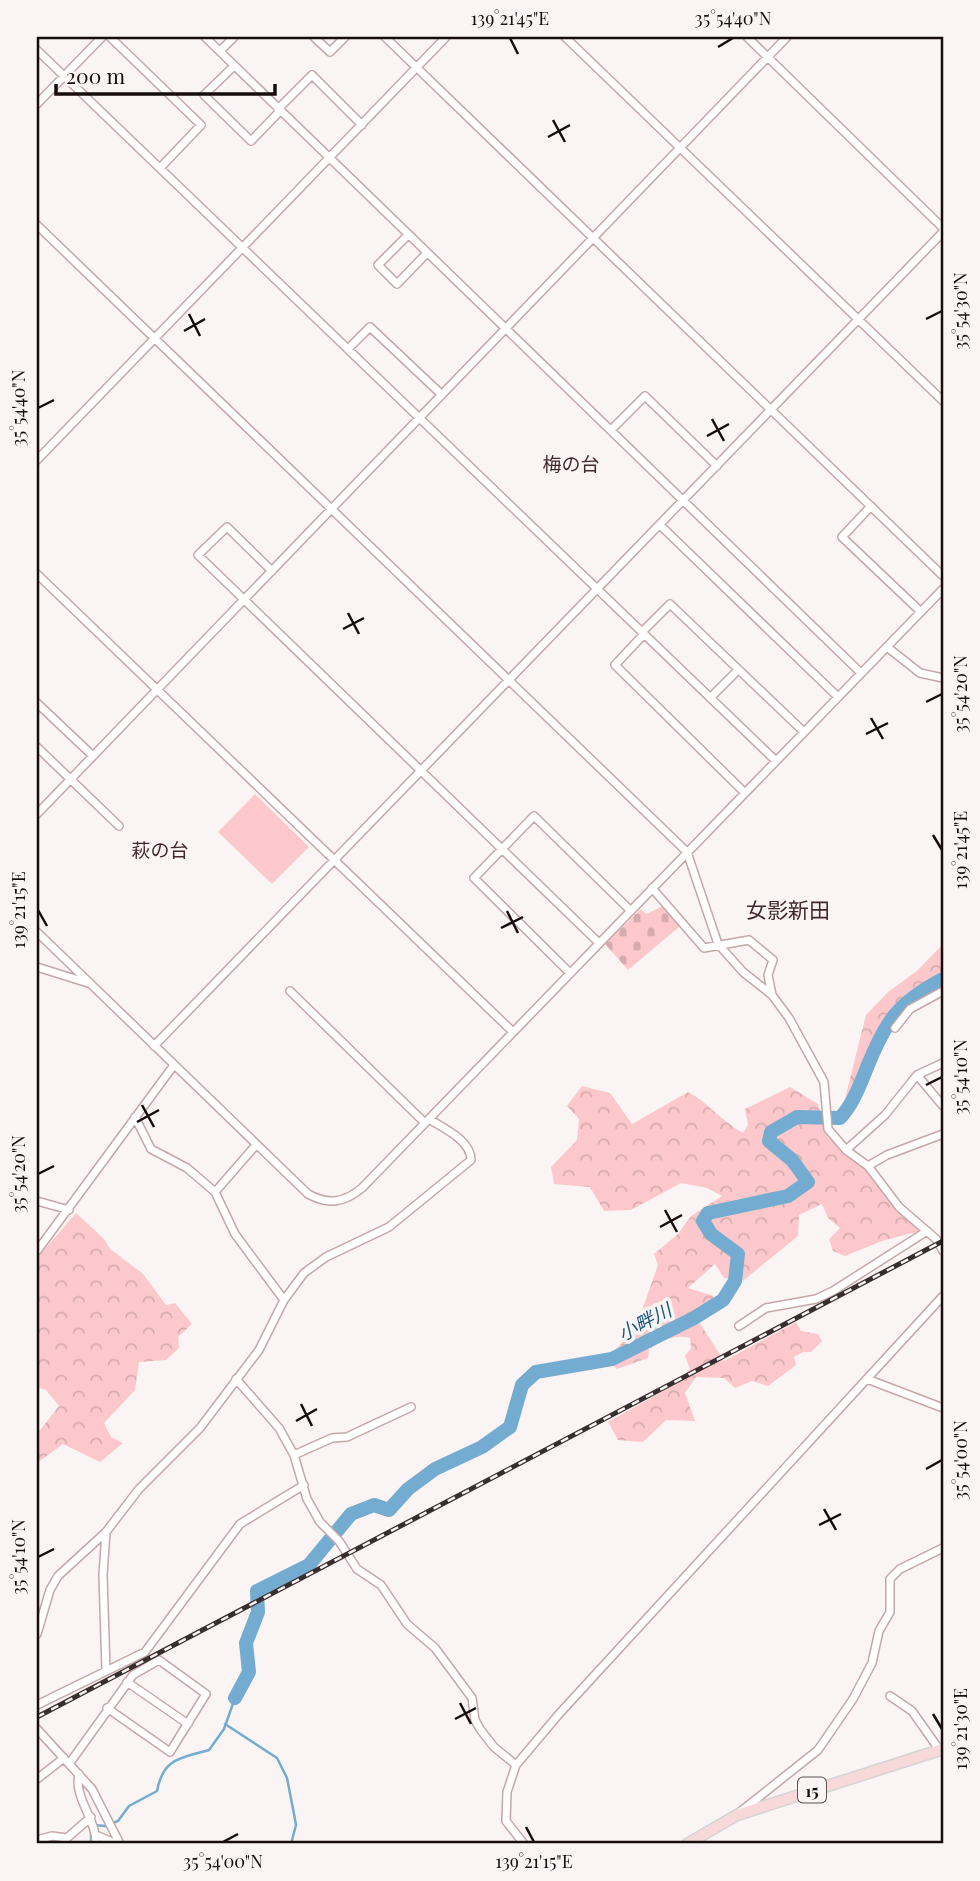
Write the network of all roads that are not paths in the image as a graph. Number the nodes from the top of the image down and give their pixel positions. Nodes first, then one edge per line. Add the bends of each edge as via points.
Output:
1 (102, 37) edge
2 (110, 37) edge
3 (205, 37) edge
4 (234, 37) edge
5 (314, 37) edge
6 (345, 37) edge
7 (385, 37) edge
8 (446, 37) edge
9 (565, 37) edge
10 (747, 37) edge
11 (787, 37) edge
12 (37, 50) edge
13 (220, 51) junction
14 (768, 56) junction
15 (234, 66) junction
16 (416, 67) junction
17 (64, 76) junction
18 (37, 104) edge
19 (279, 110) junction
20 (362, 125) junction
21 (681, 148) junction
22 (329, 157) junction
23 (160, 168) junction
24 (37, 225) edge
25 (943, 230) edge
26 (408, 235) junction
27 (592, 238) junction
28 (242, 248) junction
29 (427, 253) junction
30 (859, 320) junction
31 (505, 329) junction
32 (154, 338) junction
33 (348, 349) junction
34 (442, 394) junction
35 (943, 401) edge
36 (772, 410) junction
37 (418, 418) junction
38 (611, 430) junction
39 (37, 460) edge
40 (718, 466) junction
41 (684, 501) junction
42 (871, 506) junction
43 (331, 510) junction
44 (660, 525) junction
45 (272, 571) junction
46 (37, 574) edge
47 (943, 576) edge
48 (597, 589) junction
49 (943, 589) edge
50 (245, 600) junction
51 (921, 612) junction
52 (643, 633) junction
53 (887, 646) junction
54 (737, 670) junction
55 (861, 673) junction
56 (943, 678) edge
57 (509, 680) junction
58 (156, 690) junction
59 (838, 697) junction
60 (710, 698) junction
61 (37, 703) edge
62 (804, 733) junction
63 (37, 747) edge
64 (93, 756) junction
65 (776, 761) junction
66 (421, 771) junction
67 (69, 780) junction
68 (745, 793) junction
69 (37, 814) edge
70 (119, 826) dead end
71 (502, 849) junction
72 (687, 852) junction
73 (334, 861) junction
74 (652, 888) junction
75 (631, 911) junction
76 (37, 932) edge
77 (599, 943) junction
78 (718, 944) junction
79 (37, 967) edge
80 (570, 973) junction
81 (92, 984) junction
82 (290, 990) dead end
83 (943, 991) edge
84 (772, 995) junction
85 (895, 1028) dead end
86 (513, 1032) junction
87 (154, 1046) junction
88 (943, 1063) edge
89 (174, 1065) junction
90 (917, 1075) junction
91 (943, 1106) edge
92 (135, 1117) junction
93 (427, 1121) junction
94 (943, 1134) edge
95 (257, 1145) junction
96 (846, 1150) junction
97 (868, 1166) junction
98 (215, 1192) junction
99 (37, 1200) edge
100 (69, 1210) junction
101 (927, 1231) junction
102 (37, 1251) edge
103 (943, 1251) edge
104 (943, 1296) edge
105 (284, 1300) junction
106 (739, 1326) dead end
107 (236, 1379) junction
108 (867, 1379) junction
109 (411, 1407) dead end
110 (943, 1408) edge
111 (294, 1455) junction
112 (304, 1485) junction
113 (106, 1532) junction
114 (943, 1548) edge
115 (37, 1634) edge
116 (106, 1671) junction
117 (127, 1682) junction
118 (890, 1696) dead end
119 (37, 1705) edge
120 (107, 1708) junction
121 (188, 1724) junction
122 (37, 1729) edge
123 (943, 1738) edge
124 (941, 1749) edge
125 (67, 1761) junction
126 (516, 1765) junction
127 (79, 1774) junction
128 (37, 1779) edge
129 (737, 1815) junction
130 (94, 1826) junction
131 (37, 1840) edge
132 (96, 1844) edge
133 (118, 1844) edge
134 (524, 1844) edge
135 (687, 1844) edge

1 - 17 street
2 - 23 street via 201,125
3 - 13 street
4 - 13 street
5 - 6 street via 330,52
7 - 16 street
8 - 16 street
9 - 21 street
10 - 14 street
11 - 14 street
12 - 17 street
13 - 15 street
14 - 21 street
14 - 25 street
15 - 19 street
15 - 19 street via 204,95 251,141
16 - 20 street
16 - 27 street
17 - 18 street
17 - 23 street
19 - 20 street via 312,75
19 - 22 street
20 - 22 street
21 - 27 street
21 - 30 street
22 - 26 street
22 - 28 street
23 - 28 street
24 - 32 street
25 - 30 street
26 - 29 street
26 - 29 street via 378,265 397,284
27 - 31 street
27 - 36 street
28 - 32 street
28 - 33 street
29 - 31 street
30 - 35 street
30 - 36 street
31 - 34 street
31 - 38 street
32 - 39 street
32 - 43 street
33 - 34 street via 370,327
33 - 37 street
34 - 37 street
36 - 40 street
36 - 42 street
37 - 43 street
37 - 48 street
38 - 40 street via 645,396
38 - 41 street
40 - 41 street
41 - 44 street
41 - 55 street
42 - 47 street
42 - 51 street via 842,537
43 - 45 street
43 - 57 street
44 - 48 street
44 - 59 street
45 - 50 street
45 - 50 street via 227,527 198,555
46 - 58 street
48 - 52 street
48 - 57 street
49 - 51 street
50 - 58 street
50 - 66 street
51 - 53 street
52 - 54 street via 670,604
52 - 60 street
52 - 68 street via 615,665
53 - 55 street
53 - 56 street via 920,673
54 - 60 street
54 - 62 street
55 - 59 street
57 - 66 street
57 - 72 street
58 - 64 street
58 - 73 street
59 - 62 street
60 - 65 street
61 - 64 street
62 - 65 street
63 - 67 street
64 - 67 street
65 - 68 street
66 - 71 street
66 - 73 street
67 - 69 street
67 - 70 street
68 - 72 street
71 - 75 street via 534,816
71 - 77 street
71 - 80 street via 474,878
72 - 74 street
72 - 78 street
73 - 86 street
73 - 87 street
74 - 75 street
74 - 78 street via 705,948
75 - 77 street
76 - 81 street
77 - 80 street
78 - 84 street
78 - 84 street via 749,940 773,960 768,975
79 - 81 street
80 - 86 street
81 - 87 street
82 - 93 street
83 - 85 street via 910,1009
84 - 96 street via 824,1082 828,1128
86 - 93 street
87 - 89 street
88 - 90 street
89 - 92 street
89 - 95 street
90 - 91 street
90 - 96 street via 885,1115
92 - 98 street via 151,1149 187,1168
92 - 100 street
93 - 95 street via 362,1188 339,1201 308,1194
93 - 105 street via 463,1143 471,1160 388,1227 313,1265
94 - 97 street
95 - 98 street
96 - 97 street
97 - 101 street via 899,1207
98 - 105 street via 235,1234
99 - 100 street
100 - 102 street
101 - 103 street
101 - 106 street via 833,1291 816,1299 766,1308
104 - 108 street
105 - 107 street via 259,1350
107 - 111 street via 279,1428
107 - 113 street via 200,1428 139,1489
108 - 110 street
108 - 126 street
109 - 111 street
111 - 112 street
112 - 116 street via 240,1524 145,1652
112 - 126 street via 311,1510 357,1569 381,1586 407,1625 435,1647 472,1698 480,1729
113 - 115 street via 58,1576
113 - 116 street
114 - 129 street via 890,1578 890,1612 879,1631 872,1663 818,1750
116 - 119 street
117 - 120 street
117 - 121 street
117 - 121 street via 159,1660 206,1694
118 - 124 street via 912,1710
120 - 121 street via 170,1752
120 - 125 street
122 - 125 street
123 - 124 street
124 - 129 main road, 15
125 - 127 street
125 - 128 street
126 - 134 street via 506,1821
127 - 130 street via 79,1789
127 - 133 street via 98,1798
129 - 135 main road, 15
130 - 131 street via 67,1838
130 - 132 street
130 - 133 street

